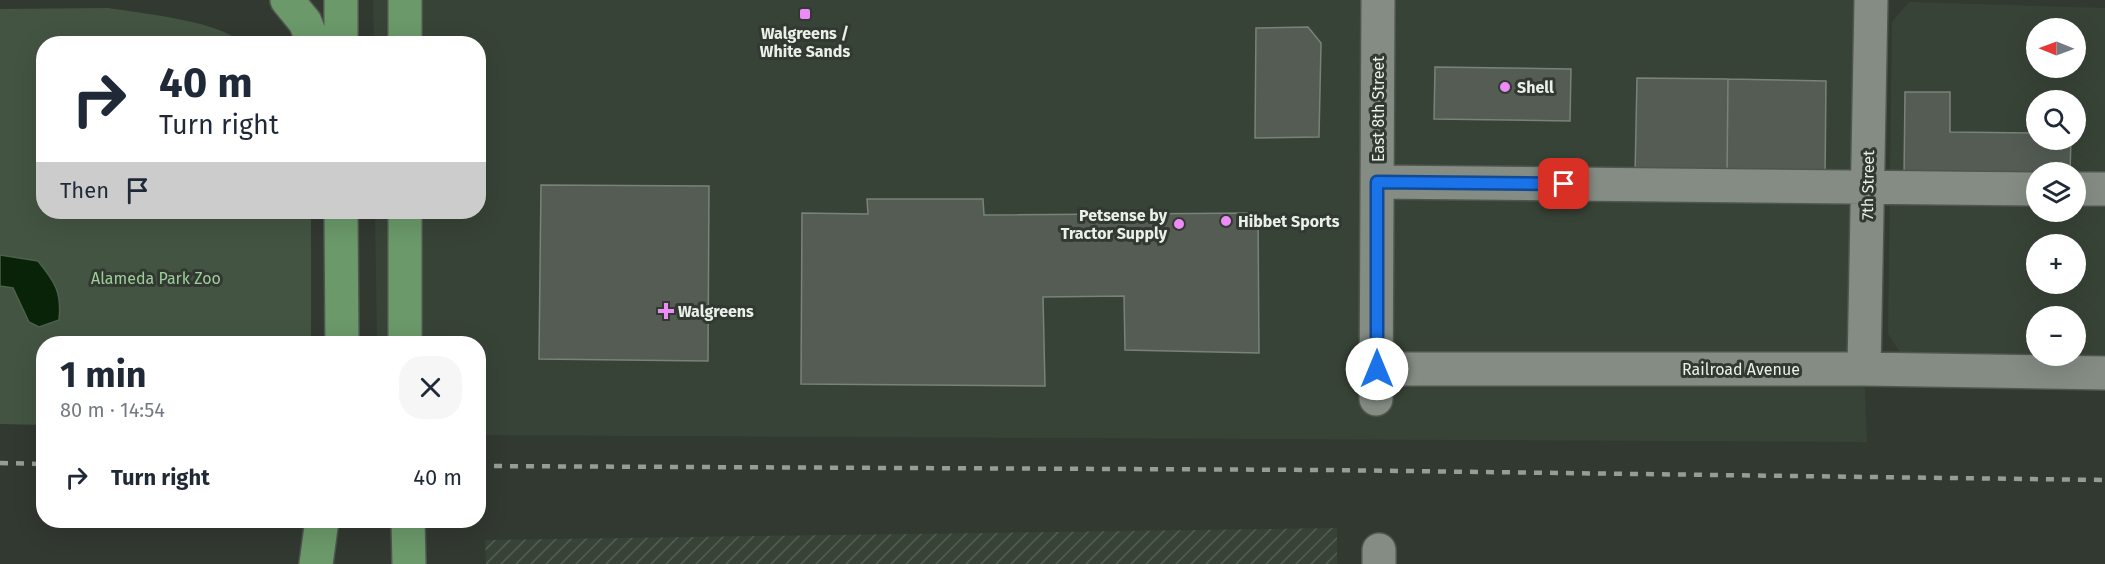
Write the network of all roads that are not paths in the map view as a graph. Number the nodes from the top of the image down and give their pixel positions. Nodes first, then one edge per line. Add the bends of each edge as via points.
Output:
1 (287, 0) edge
2 (341, 0) edge
3 (405, 0) edge
4 (1378, 0) edge
5 (1871, 0) edge
6 (311, 36) edge
7 (341, 36) edge
8 (405, 36) edge
9 (1377, 182) junction
10 (1869, 188) junction
11 (2026, 189) edge
12 (2086, 189) edge
13 (2105, 189) edge
14 (341, 219) edge
15 (405, 219) edge
16 (342, 336) edge
17 (405, 336) edge
18 (1864, 369) junction
19 (2105, 373) edge
20 (1377, 384) joint
21 (321, 528) edge
22 (408, 528) edge
23 (316, 564) edge
24 (409, 564) edge

1 - 6 main road via 305,21
2 - 7 main road
3 - 8 main road
4 - 9 street, East 8th Street
5 - 10 street, 7th Street
9 - 10 street
9 - 20 street, East 8th Street
10 - 11 street
10 - 18 street, 7th Street
12 - 13 street
14 - 16 main road
15 - 17 main road
18 - 19 street, Railroad Avenue
18 - 20 street, Railroad Avenue
21 - 23 main road
22 - 24 main road

